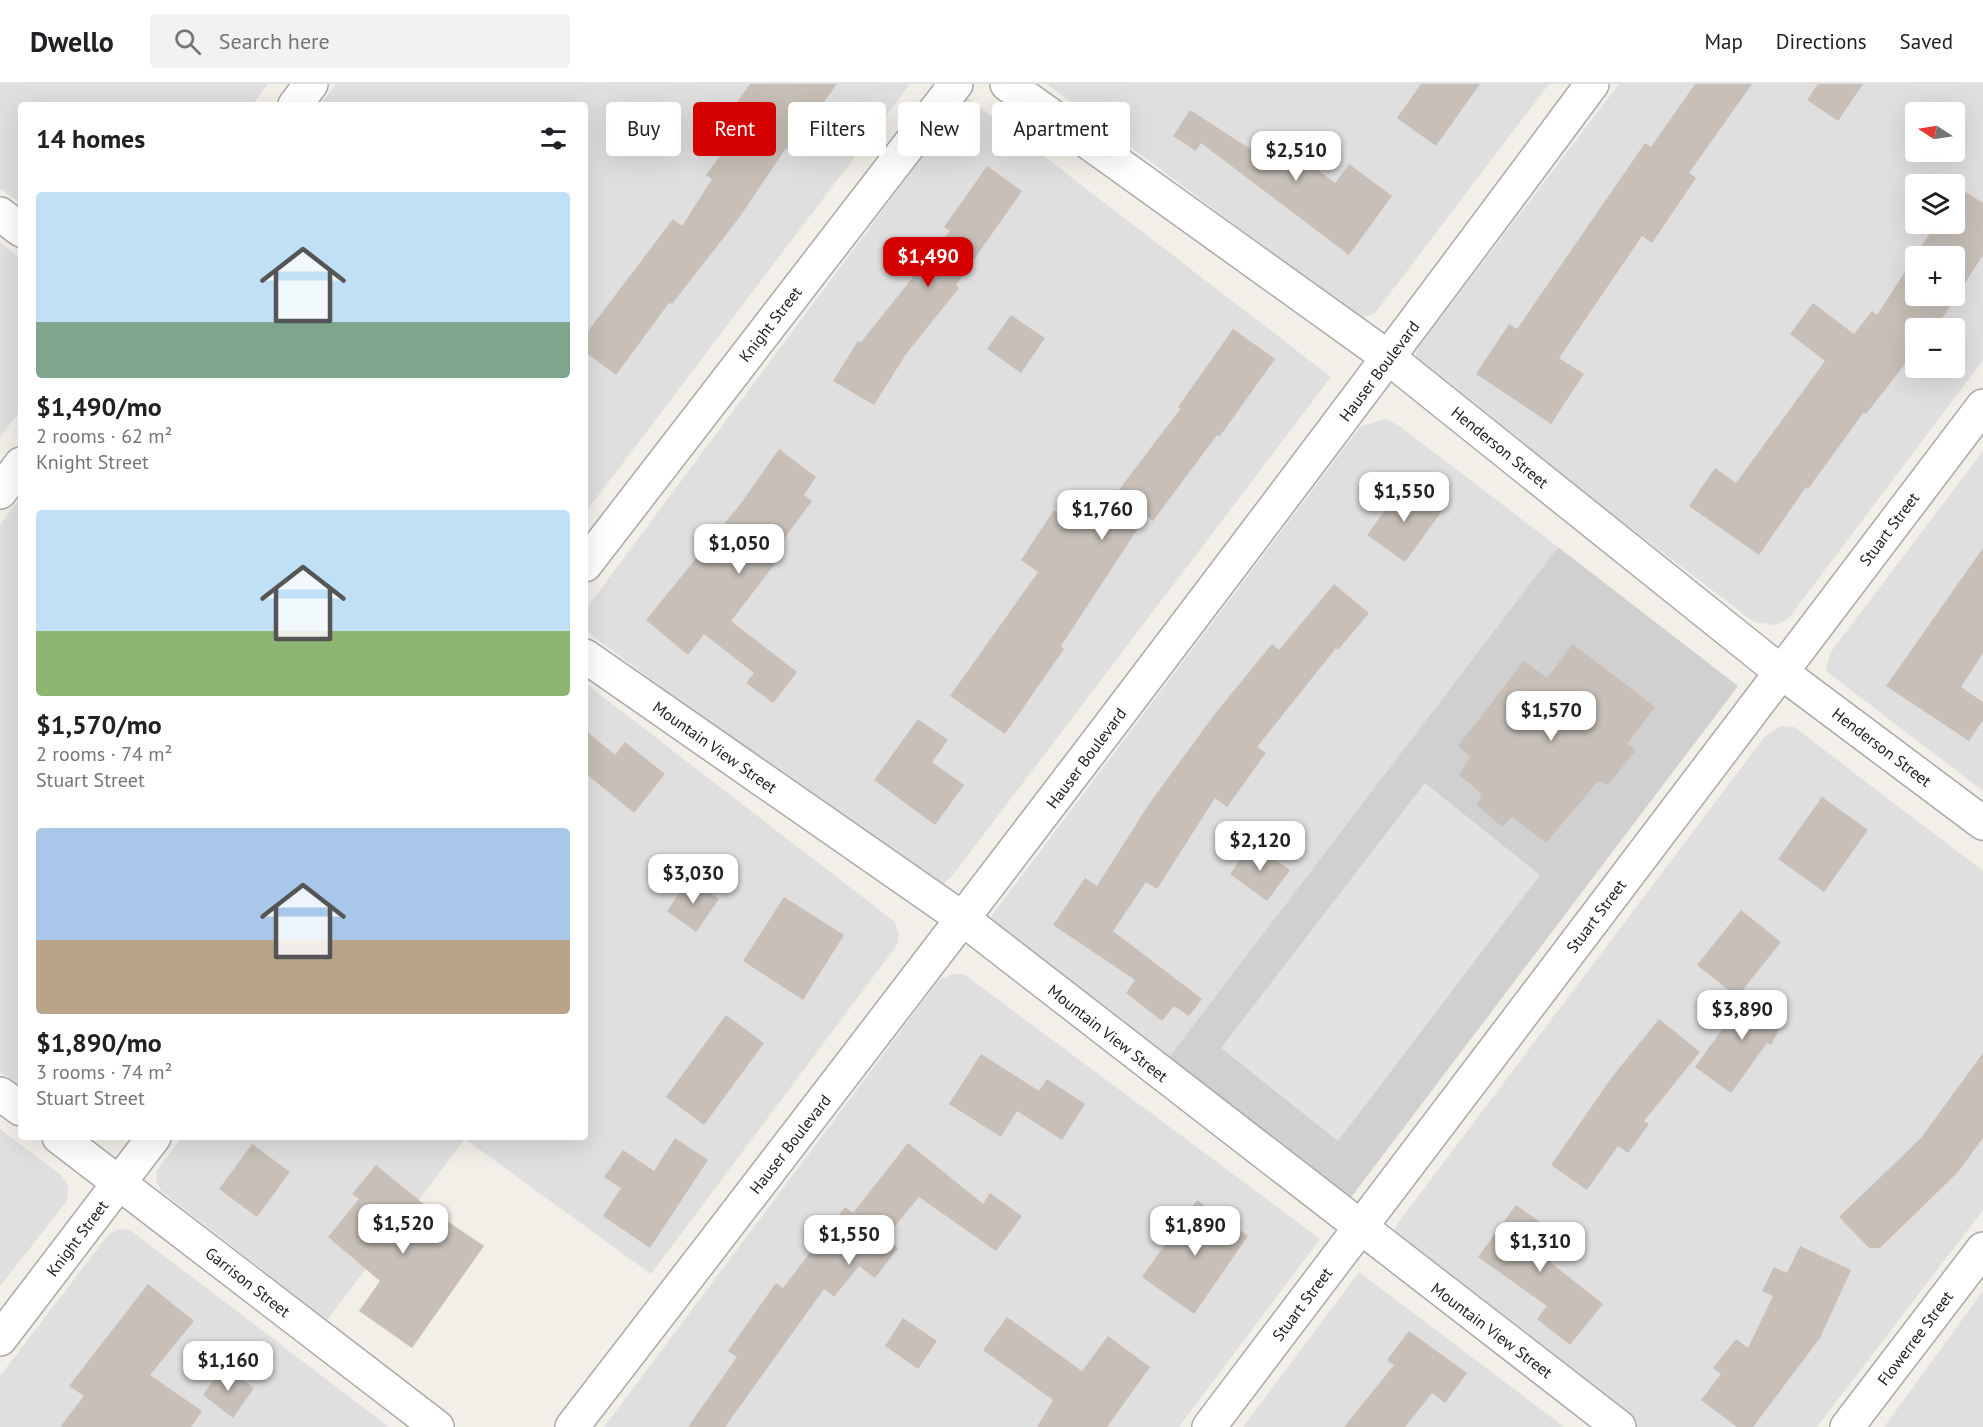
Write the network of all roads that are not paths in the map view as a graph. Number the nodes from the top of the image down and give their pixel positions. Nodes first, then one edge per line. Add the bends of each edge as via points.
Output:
1 (311, 84) edge
2 (956, 84) edge
3 (1007, 84) edge
4 (1592, 84) edge
5 (297, 102) edge
6 (0, 214) edge
7 (18, 228) edge
8 (1389, 358) junction
9 (1983, 406) edge
10 (18, 468) edge
11 (0, 492) edge
12 (588, 561) edge
13 (588, 658) edge
14 (1781, 672) junction
15 (1983, 823) edge
16 (963, 919) junction
17 (0, 1094) edge
18 (18, 1107) edge
19 (63, 1140) edge
20 (152, 1140) edge
21 (120, 1182) junction
22 (1359, 1228) junction
23 (1981, 1254) edge
24 (0, 1340) edge
25 (437, 1427) edge
26 (572, 1427) edge
27 (1209, 1427) edge
28 (1619, 1427) edge
29 (1847, 1427) edge

1 - 5 street
2 - 12 street, Knight Street
3 - 8 street, Henderson Street
4 - 8 street, Hauser Boulevard
6 - 7 street
8 - 14 street, Henderson Street
8 - 16 street, Hauser Boulevard
9 - 14 street, Stuart Street
10 - 11 street
13 - 16 street, Mountain View Street
14 - 15 street, Henderson Street
14 - 22 street, Stuart Street
16 - 22 street, Mountain View Street
16 - 26 street, Hauser Boulevard
17 - 18 street
19 - 21 street, Garrison Street
20 - 21 street, Knight Street
21 - 24 street, Knight Street
21 - 25 street, Garrison Street
22 - 27 street, Stuart Street
22 - 28 street, Mountain View Street
23 - 29 street, Flowerree Street

